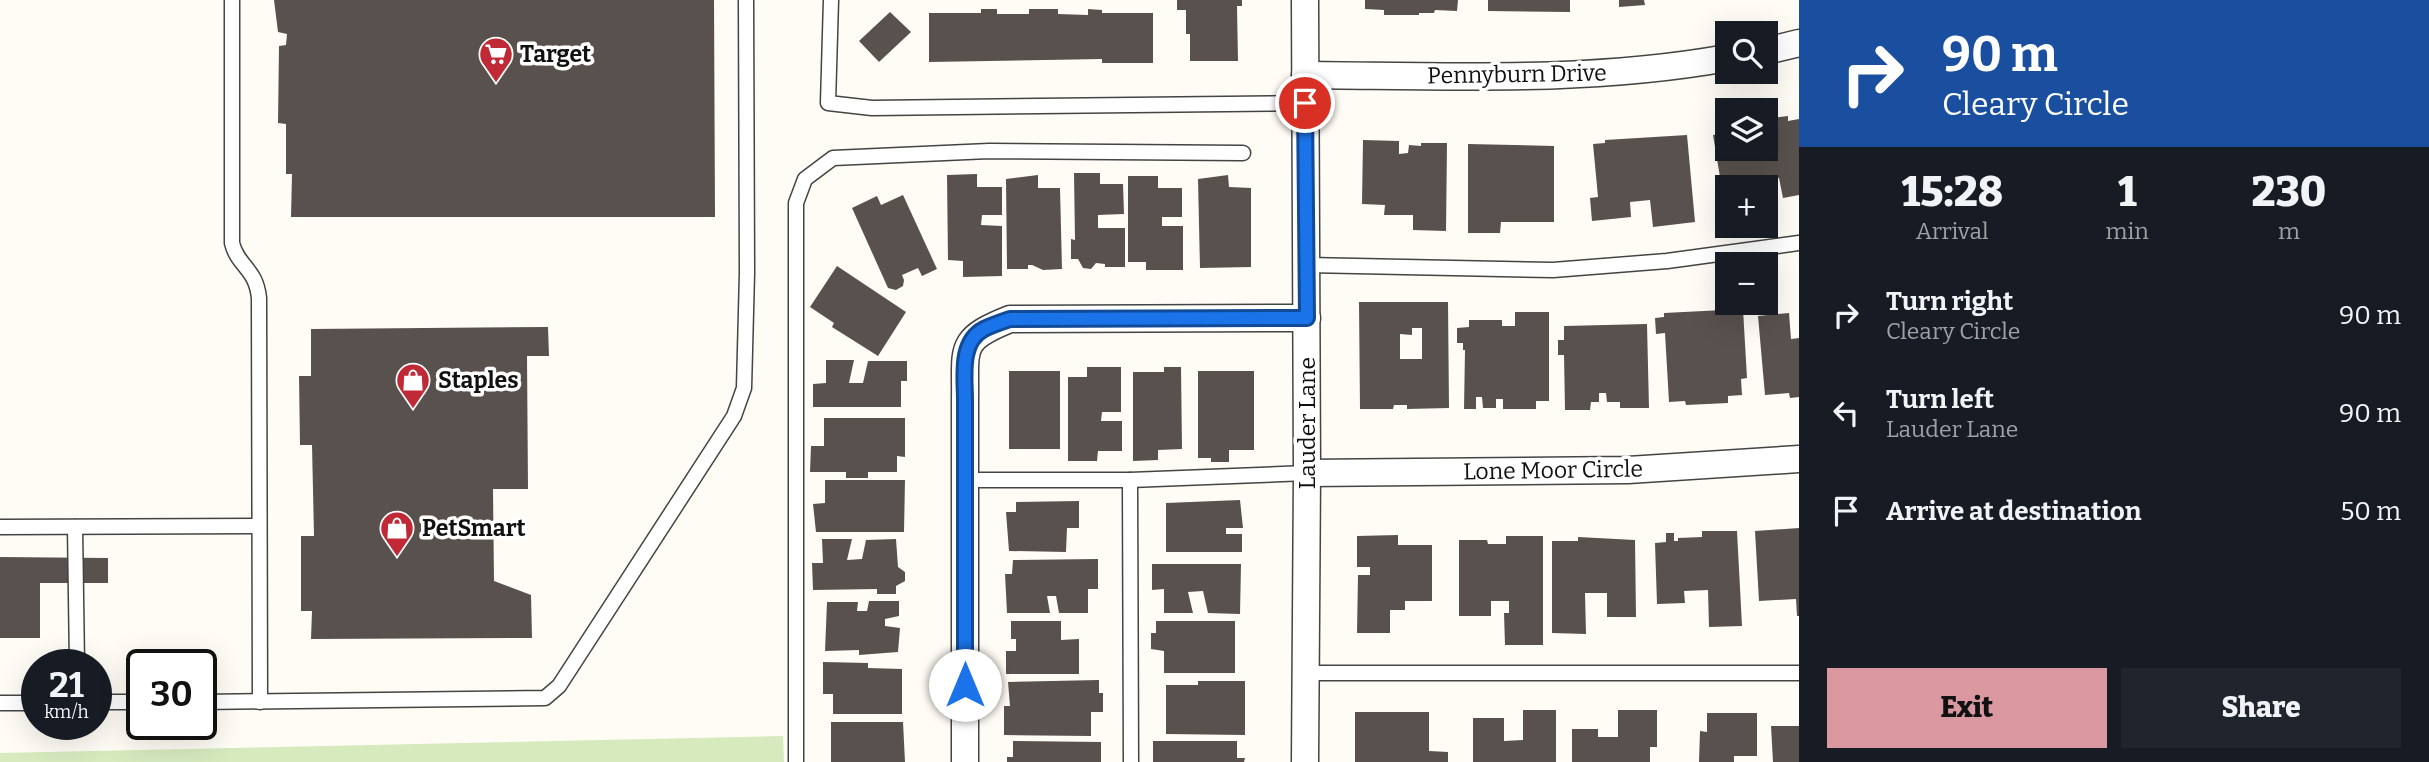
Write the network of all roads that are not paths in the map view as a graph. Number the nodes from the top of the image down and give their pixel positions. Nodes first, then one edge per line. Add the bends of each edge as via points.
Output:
1 (232, 0) edge
2 (746, 0) edge
3 (831, 0) edge
4 (1305, 0) edge
5 (1799, 43) edge
6 (1778, 48) edge
7 (1715, 60) edge
8 (1305, 75) junction
9 (1305, 103) junction
10 (1243, 153) dead end
11 (1799, 243) edge
12 (1307, 265) junction
13 (1307, 318) junction
14 (1799, 459) edge
15 (1307, 473) junction
16 (965, 480) junction
17 (1130, 480) junction
18 (259, 526) junction
19 (0, 527) edge
20 (75, 527) junction
21 (76, 649) edge
22 (1305, 673) junction
23 (1799, 673) edge
24 (217, 702) edge
25 (260, 702) junction
26 (0, 703) edge
27 (21, 703) edge
28 (796, 762) edge
29 (965, 762) edge
30 (1131, 762) edge
31 (1305, 762) edge

1 - 18 lane via 232,243 254,275 259,298
2 - 25 lane via 744,388 734,416 559,686 545,698
3 - 9 lane via 828,103 872,108
4 - 8 street, Lauder Lane
5 - 6 street
7 - 8 street, Pennyburn Drive via 1609,73
8 - 9 street, Lauder Lane
9 - 12 street, Lauder Lane
10 - 28 lane via 989,150 833,158 805,178 796,204
11 - 12 lane via 1553,270
12 - 13 street, Lauder Lane
13 - 15 street, Lauder Lane
13 - 16 street via 1010,319 982,330 970,341 965,356
14 - 15 street, Lone Moor Circle via 1628,470
15 - 17 lane
15 - 22 street, Lauder Lane
16 - 17 lane
16 - 29 street
17 - 30 lane
18 - 20 lane
18 - 25 lane
19 - 20 lane
20 - 21 lane
22 - 23 lane
22 - 31 street, Lauder Lane
24 - 25 lane
26 - 27 lane

